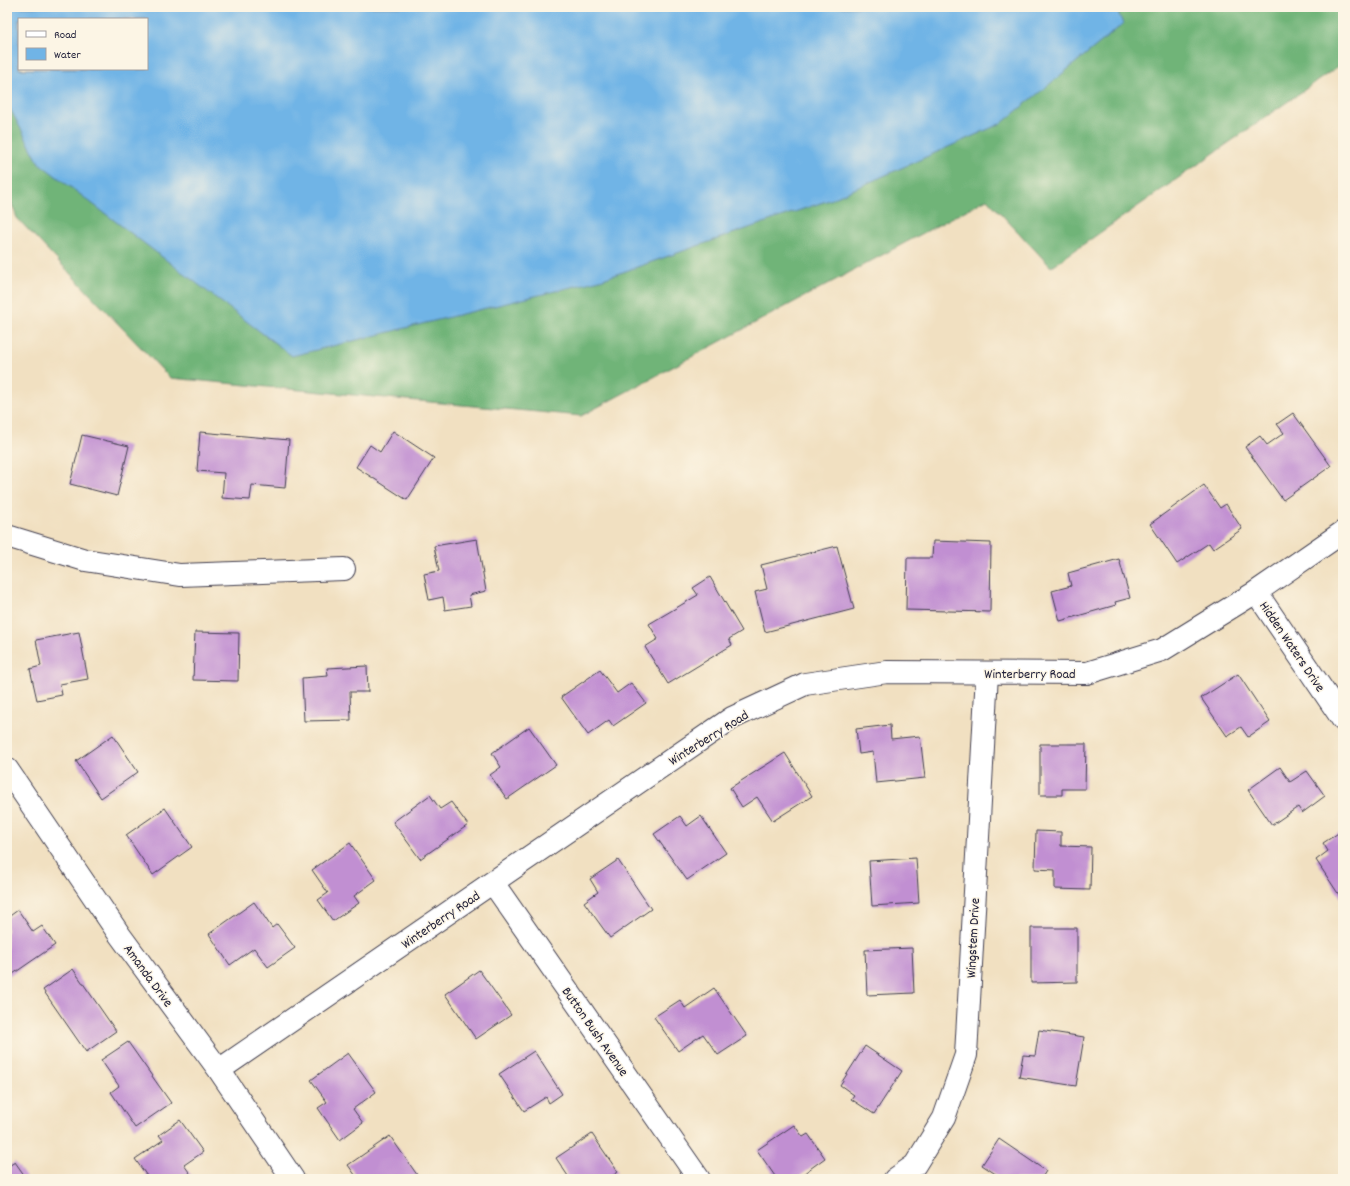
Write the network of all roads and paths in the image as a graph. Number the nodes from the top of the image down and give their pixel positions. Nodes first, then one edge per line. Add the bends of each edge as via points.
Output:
1 (1343, 532) edge
2 (7, 536) edge
3 (344, 569) dead end
4 (1256, 592) junction
5 (987, 674) junction
6 (1343, 720) edge
7 (7, 769) edge
8 (493, 882) junction
9 (218, 1070) junction
10 (293, 1179) edge
11 (699, 1179) edge
12 (895, 1179) edge

1 - 4 street, Winterberry Road
2 - 3 street via 85,560 180,575
4 - 5 street, Winterberry Road via 1162,650 1087,673
4 - 6 street, Hidden Waters Drive
5 - 8 street, Winterberry Road via 887,672 805,684 732,718
5 - 12 street, Wingstem Drive via 966,1055 944,1118 915,1164
7 - 9 street, Amanda Drive via 119,934
8 - 9 street, Winterberry Road
8 - 11 street, Button Bush Avenue
9 - 10 street, Amanda Drive

